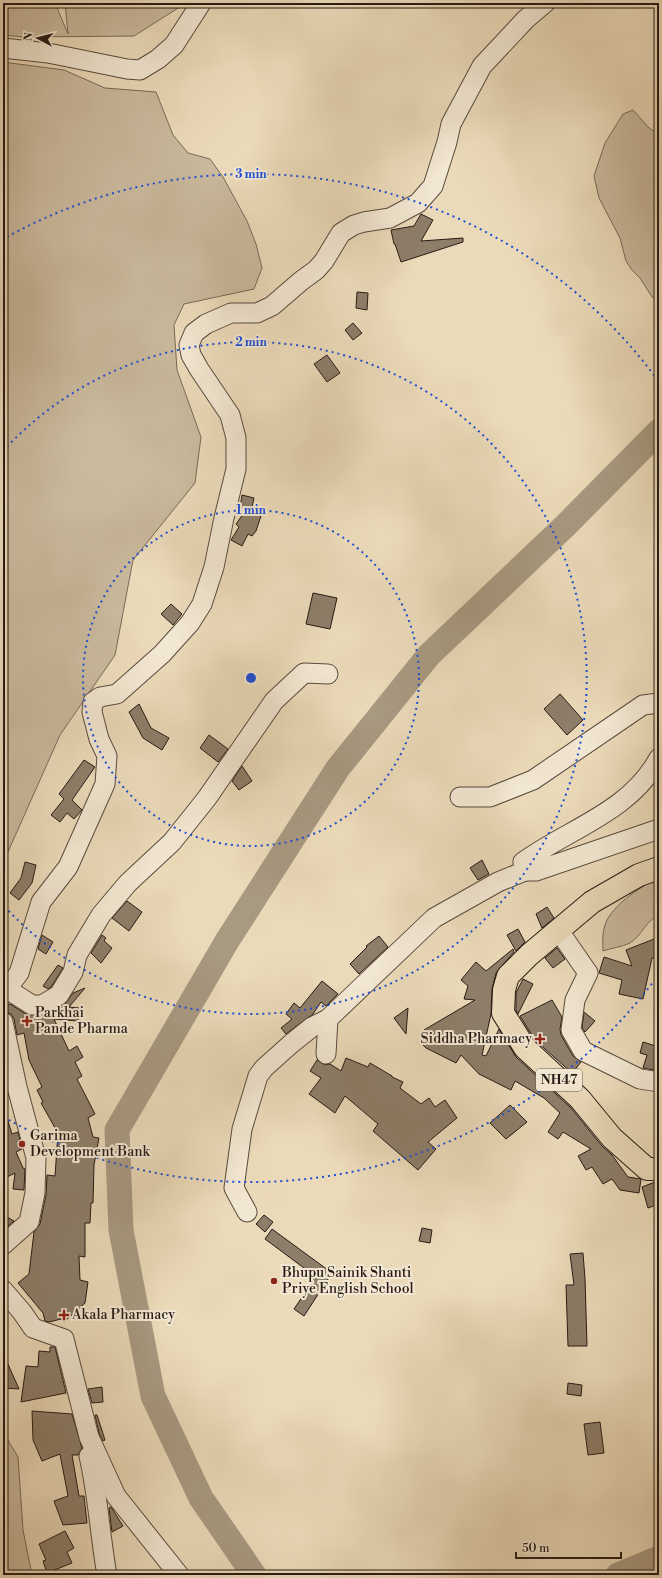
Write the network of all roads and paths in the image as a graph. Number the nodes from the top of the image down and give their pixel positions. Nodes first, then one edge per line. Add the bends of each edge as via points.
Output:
1 (201, 3) edge
2 (545, 3) edge
3 (3, 48) edge
4 (328, 674) dead end
5 (659, 703) edge
6 (659, 758) edge
7 (460, 797) dead end
8 (659, 829) edge
9 (659, 868) edge
10 (525, 871) junction
11 (559, 931) junction
12 (5, 991) edge
13 (328, 1019) junction
14 (3, 1022) edge
15 (326, 1054) dead end
16 (659, 1082) edge
17 (659, 1169) edge
18 (247, 1212) dead end
19 (3, 1245) edge
20 (3, 1290) edge
21 (85, 1421) junction
22 (107, 1575) edge
23 (179, 1575) edge

1 - 3 street via 174,45 140,70 48,53
2 - 12 street via 526,19 482,66 450,124 433,186 418,203 390,218 354,225 341,233 316,270 272,306 257,313 231,313 206,324 194,333 189,345 191,354 230,415 236,438 236,469 214,567 202,604 190,623 162,654 117,694 100,697 93,702 92,712 99,739 107,756 105,784 68,867 41,902 19,973
4 - 12 street via 304,673 274,701 207,798 172,842 128,883 101,915 77,954 73,972 59,995 42,1005 32,1005
5 - 7 street via 643,705 533,780 490,797
6 - 10 street via 654,768 628,798 523,862
8 - 10 street via 536,871
9 - 11 highway, NH47 via 592,902
10 - 13 street via 498,882 434,918
11 - 16 street via 588,973 575,1000 570,1030 583,1050 640,1079
11 - 17 highway, NH47 via 508,976 502,1013 525,1048 580,1099 612,1138 647,1169
13 - 15 street
13 - 18 street via 312,1027 292,1043 258,1076 242,1128 234,1188
14 - 19 street via 36,1158 35,1193 29,1222
20 - 21 street via 33,1328 64,1339
21 - 22 street via 84,1434 94,1478
21 - 23 street via 88,1437 116,1496

